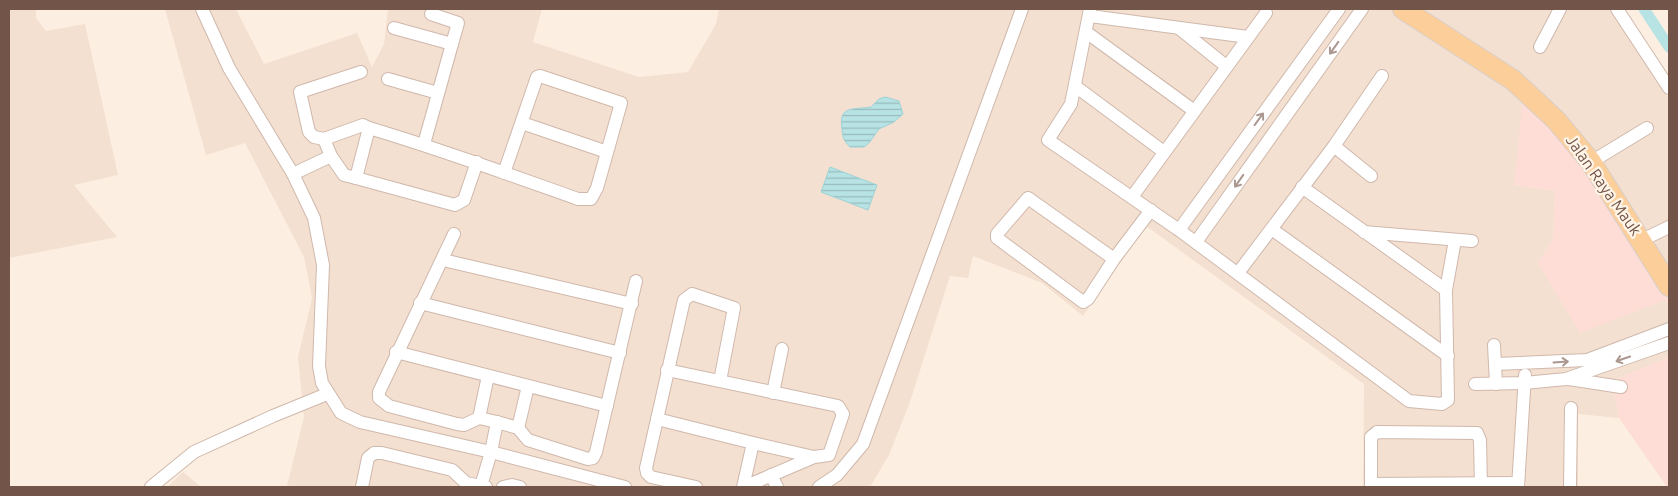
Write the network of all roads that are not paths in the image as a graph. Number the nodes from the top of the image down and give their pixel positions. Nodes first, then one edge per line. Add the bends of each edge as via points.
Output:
1 (202, 9) edge
2 (1022, 9) edge
3 (1339, 9) edge
4 (1362, 9) edge
5 (1403, 9) edge
6 (1560, 9) edge
7 (1617, 9) edge
8 (432, 12) edge
9 (1090, 12) edge
10 (1266, 13) dead end
11 (394, 28) dead end
12 (1180, 30) junction
13 (1086, 32) junction
14 (426, 35) junction
15 (1248, 37) junction
16 (452, 44) junction
17 (1540, 47) dead end
18 (1226, 66) junction
19 (361, 72) dead end
20 (1382, 76) dead end
21 (388, 79) dead end
22 (1075, 86) junction
23 (1669, 88) edge
24 (438, 93) junction
25 (1193, 110) junction
26 (522, 123) junction
27 (369, 128) junction
28 (1647, 128) dead end
29 (324, 139) junction
30 (424, 144) junction
31 (1334, 146) junction
32 (607, 152) junction
33 (1164, 152) junction
34 (331, 156) junction
35 (478, 162) junction
36 (1591, 162) junction
37 (504, 173) junction
38 (293, 174) junction
39 (1371, 176) dead end
40 (356, 178) junction
41 (1302, 187) junction
42 (1132, 197) junction
43 (1150, 210) junction
44 (1669, 227) edge
45 (1179, 230) junction
46 (1273, 230) junction
47 (1362, 232) junction
48 (454, 234) dead end
49 (1455, 240) junction
50 (1642, 240) junction
51 (1472, 241) dead end
52 (1196, 242) junction
53 (1114, 259) junction
54 (443, 260) junction
55 (1238, 273) junction
56 (636, 281) dead end
57 (1669, 286) edge
58 (1446, 290) junction
59 (420, 303) junction
60 (632, 304) junction
61 (1669, 329) edge
62 (1669, 343) edge
63 (1494, 344) dead end
64 (782, 349) dead end
65 (396, 352) junction
66 (620, 353) junction
67 (1448, 356) junction
68 (1495, 364) junction
69 (1527, 364) junction
70 (1589, 365) junction
71 (667, 370) junction
72 (488, 376) junction
73 (1566, 378) junction
74 (720, 381) junction
75 (1524, 383) junction
76 (1475, 384) dead end
77 (1496, 384) junction
78 (528, 386) junction
79 (1621, 387) dead end
80 (773, 393) junction
81 (327, 394) junction
82 (607, 406) junction
83 (1571, 408) dead end
84 (479, 418) junction
85 (657, 419) junction
86 (497, 422) junction
87 (518, 428) junction
88 (753, 443) junction
89 (491, 452) junction
90 (814, 457) junction
91 (771, 475) junction
92 (466, 485) edge
93 (1371, 485) edge
94 (1481, 485) edge
95 (1518, 485) edge
96 (151, 487) edge
97 (362, 487) edge
98 (483, 487) edge
99 (503, 487) edge
100 (520, 487) edge
101 (625, 487) edge
102 (696, 487) edge
103 (743, 487) edge
104 (777, 487) edge
105 (819, 487) edge
106 (1570, 487) edge

1 - 38 street via 229,68
2 - 105 street via 863,444 837,475
45 -> 3 street
4 -> 52 street
5 - 36 main road, Jalan Raya Mauk via 1524,88
6 - 17 street
7 - 23 street
8 - 14 street
8 - 16 street via 458,23
9 - 12 street
9 - 13 street
10 - 15 street
11 - 14 street
12 - 15 street
12 - 18 street
13 - 22 street
13 - 25 street
14 - 16 street
15 - 18 street
16 - 24 street
18 - 25 street
19 - 29 street via 300,92 309,132
20 - 31 street
21 - 24 street
22 - 33 street
22 - 42 street via 1068,111 1048,140
24 - 30 street
25 - 33 street
26 - 32 street
26 - 32 street via 535,80 540,76 618,101 622,107
26 - 37 street
27 - 29 street via 357,126
27 - 30 street
27 - 40 street
28 - 36 street
29 - 34 street
30 - 35 street
31 - 39 street
31 - 41 street
32 - 37 street via 591,199 578,199
33 - 42 street
34 - 38 street
34 - 40 street via 344,175
35 - 37 street
35 - 40 street via 464,200 456,205
36 - 50 main road, Jalan Raya Mauk
38 - 81 street via 314,218 320,243 323,265 319,366
41 - 46 street
41 - 47 street
42 - 43 street
43 - 45 street
43 - 53 street
44 - 50 street
45 - 52 street
46 - 55 street
46 - 67 street
47 - 49 street
47 - 58 street
48 - 54 street
49 - 51 street
49 - 58 street
50 - 57 main road, Jalan Raya Mauk
52 - 55 street
53 - 53 street via 1083,302 996,236 1028,198
54 - 59 street
54 - 60 street
55 - 67 street via 1409,401 1446,403
56 - 60 street
58 - 67 street
59 - 65 street
59 - 66 street
60 - 66 street
61 - 70 street
62 -> 70 street
63 - 68 street
64 - 80 street
65 - 72 street
65 - 84 street via 379,392 383,404 457,424
66 - 82 street
68 - 69 street
68 - 77 street
69 -> 70 street
69 - 75 street
70 - 73 street
71 - 74 street
71 - 74 street via 684,300 692,294 734,308
71 - 85 street
72 - 78 street
72 - 84 street
73 - 75 street
73 - 79 street
74 - 80 street
75 - 77 street
75 - 95 street
76 - 77 street
78 - 82 street
78 - 87 street
80 - 90 street via 841,409 843,414 829,455
81 - 89 street via 341,413 360,422
81 - 96 street via 194,452
82 - 87 street via 593,458 528,440
83 - 106 street
84 - 86 street
85 - 88 street
85 - 102 street via 647,473 651,477
86 - 87 street
86 - 89 street
88 - 90 street
88 - 103 street
89 - 98 street
89 - 101 street
90 - 91 street
91 - 103 street
91 - 104 street
92 - 97 street via 452,470 374,453 368,458
92 - 98 street
93 - 94 street
93 - 94 street via 1371,437 1377,432 1477,433
94 - 95 street
99 - 100 street

